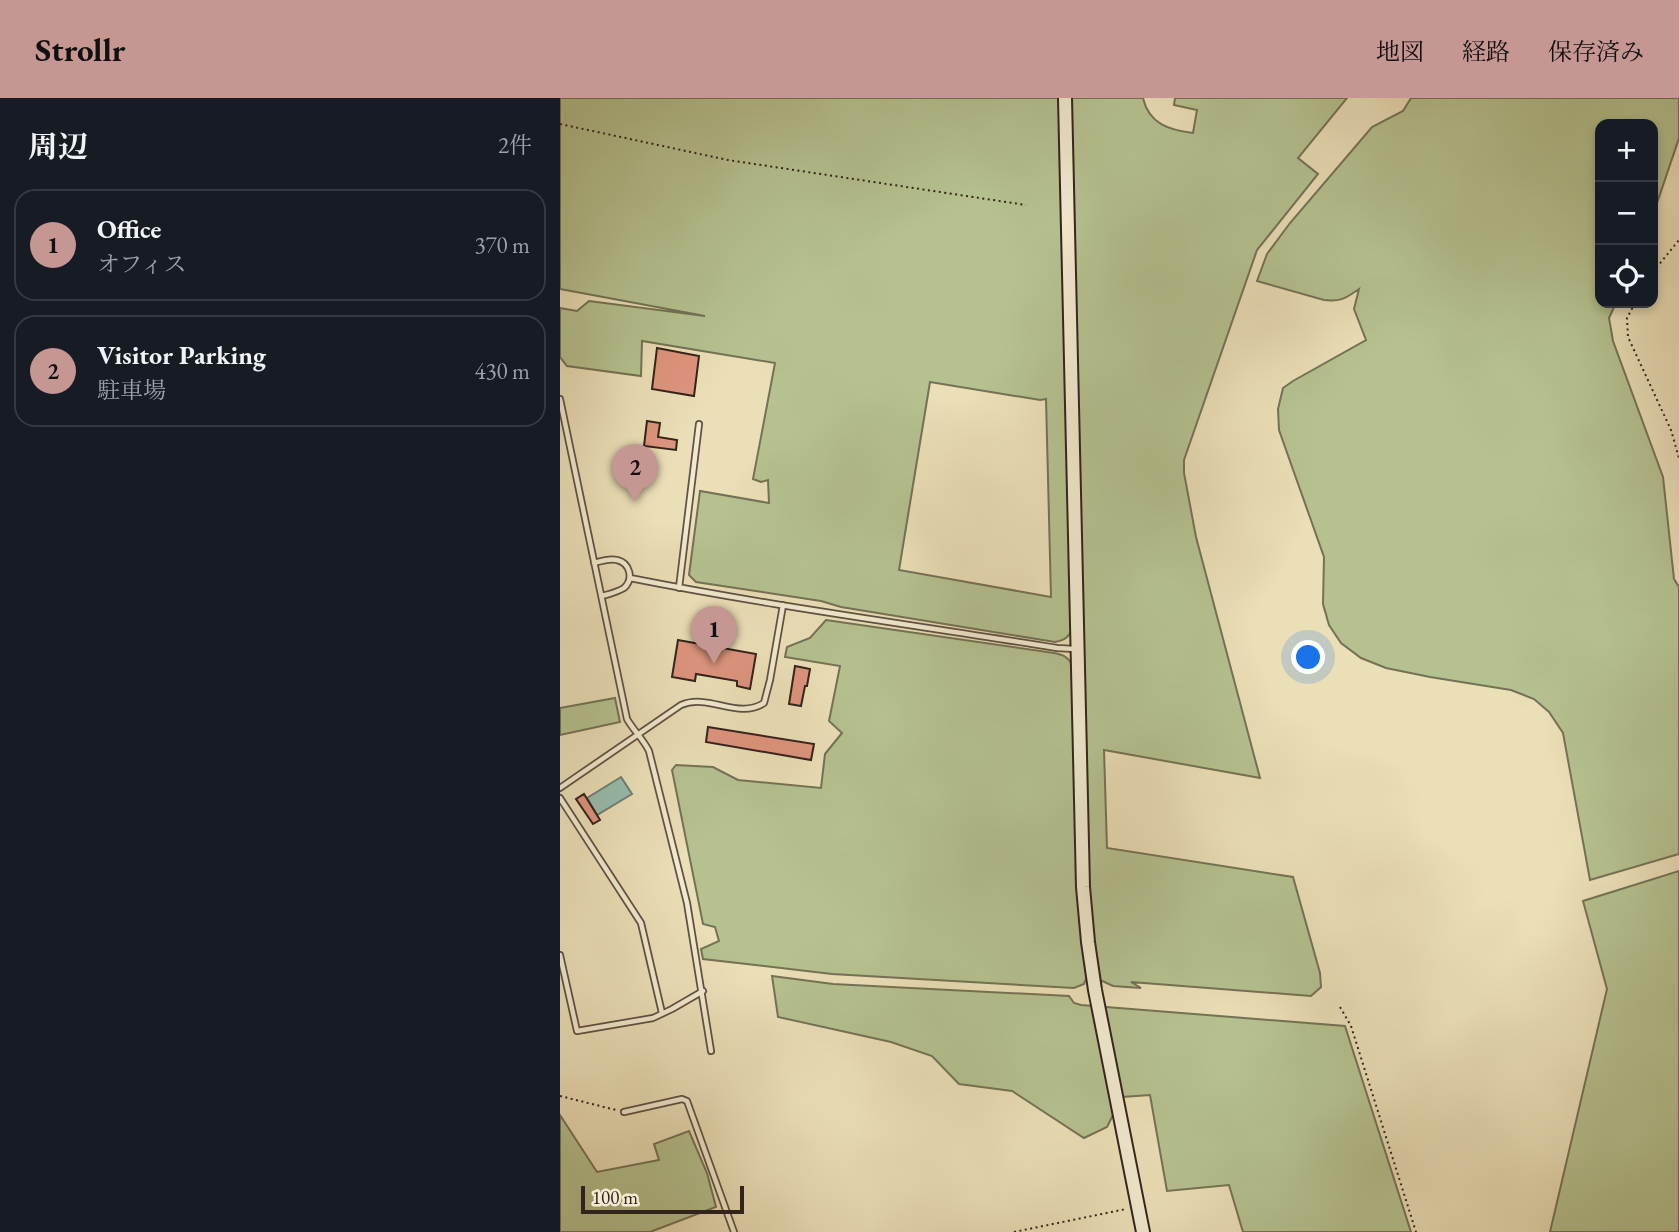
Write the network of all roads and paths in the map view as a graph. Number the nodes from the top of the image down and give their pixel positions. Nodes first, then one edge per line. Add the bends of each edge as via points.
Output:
1 (1065, 98) edge
2 (560, 124) edge
3 (1026, 205) dead end
4 (1679, 240) edge
5 (1658, 266) edge
6 (1632, 308) edge
7 (560, 399) edge
8 (699, 424) dead end
9 (1679, 458) edge
10 (594, 563) junction
11 (630, 578) junction
12 (678, 588) junction
13 (602, 596) junction
14 (783, 605) junction
15 (1076, 649) junction
16 (638, 733) junction
17 (560, 788) edge
18 (560, 798) edge
19 (560, 955) edge
20 (703, 991) junction
21 (1340, 1007) dead end
22 (662, 1013) junction
23 (712, 1051) dead end
24 (560, 1096) edge
25 (624, 1112) joint
26 (1138, 1207) junction
27 (734, 1232) edge
28 (1014, 1232) edge
29 (1143, 1232) edge
30 (1416, 1232) edge

1 - 15 street
2 - 3 path via 727,160
4 - 5 path
6 - 9 path via 1627,318 1628,337 1671,430
7 - 10 lane
8 - 12 lane
10 - 11 lane via 622,561
10 - 13 lane
11 - 12 lane
11 - 13 lane via 623,589
12 - 14 lane
13 - 16 lane via 627,719
14 - 15 lane
14 - 16 lane via 764,703 747,710 690,701
15 - 26 street via 1087,933 1094,990
16 - 17 lane
16 - 20 lane via 649,751 681,878
18 - 22 lane via 641,923
19 - 22 lane via 577,1031
20 - 22 lane
20 - 23 lane
21 - 30 path via 1352,1026
24 - 25 path
25 - 27 lane via 687,1101
26 - 28 path
26 - 29 street

